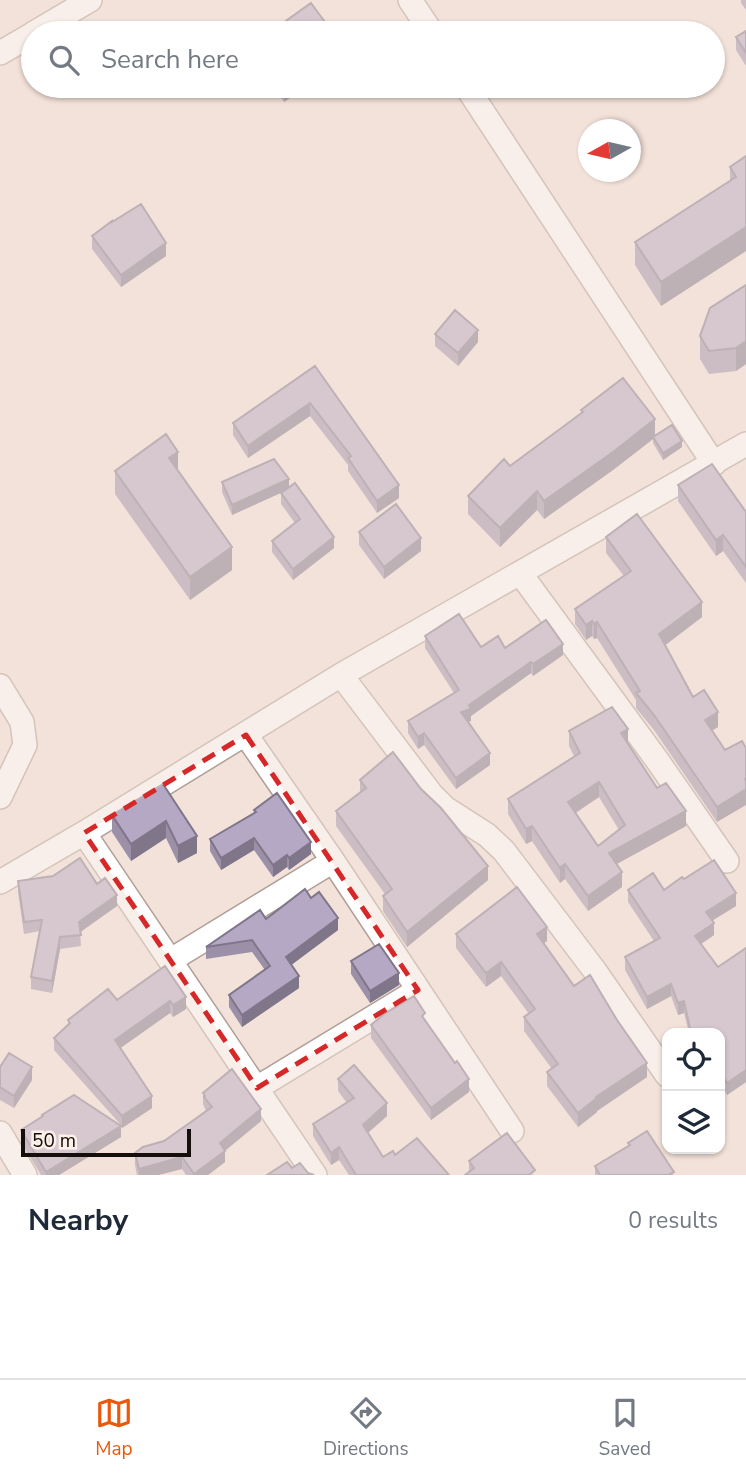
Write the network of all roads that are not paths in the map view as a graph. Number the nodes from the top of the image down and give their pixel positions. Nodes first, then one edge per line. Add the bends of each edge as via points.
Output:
1 (90, 0) edge
2 (410, 0) edge
3 (54, 21) edge
4 (424, 21) edge
5 (21, 41) edge
6 (0, 54) edge
7 (474, 98) edge
8 (746, 444) edge
9 (713, 464) junction
10 (520, 573) junction
11 (341, 675) junction
12 (0, 685) edge
13 (246, 735) junction
14 (0, 797) edge
15 (84, 833) junction
16 (333, 861) junction
17 (727, 861) dead end
18 (0, 882) edge
19 (171, 960) junction
20 (418, 990) junction
21 (662, 1068) edge
22 (257, 1088) junction
23 (512, 1131) dead end
24 (0, 1133) edge
25 (25, 1175) edge
26 (315, 1175) edge

1 - 3 street
2 - 4 street
5 - 6 street
7 - 9 street
8 - 9 street
9 - 10 street
10 - 11 street
10 - 17 street
11 - 13 street
11 - 21 street via 432,795 504,851
12 - 14 street via 22,722 25,745
13 - 15 street
13 - 16 street
15 - 18 street
15 - 19 street
16 - 19 street
16 - 20 street
19 - 22 street
20 - 22 street
20 - 23 street
22 - 26 street
24 - 25 street

